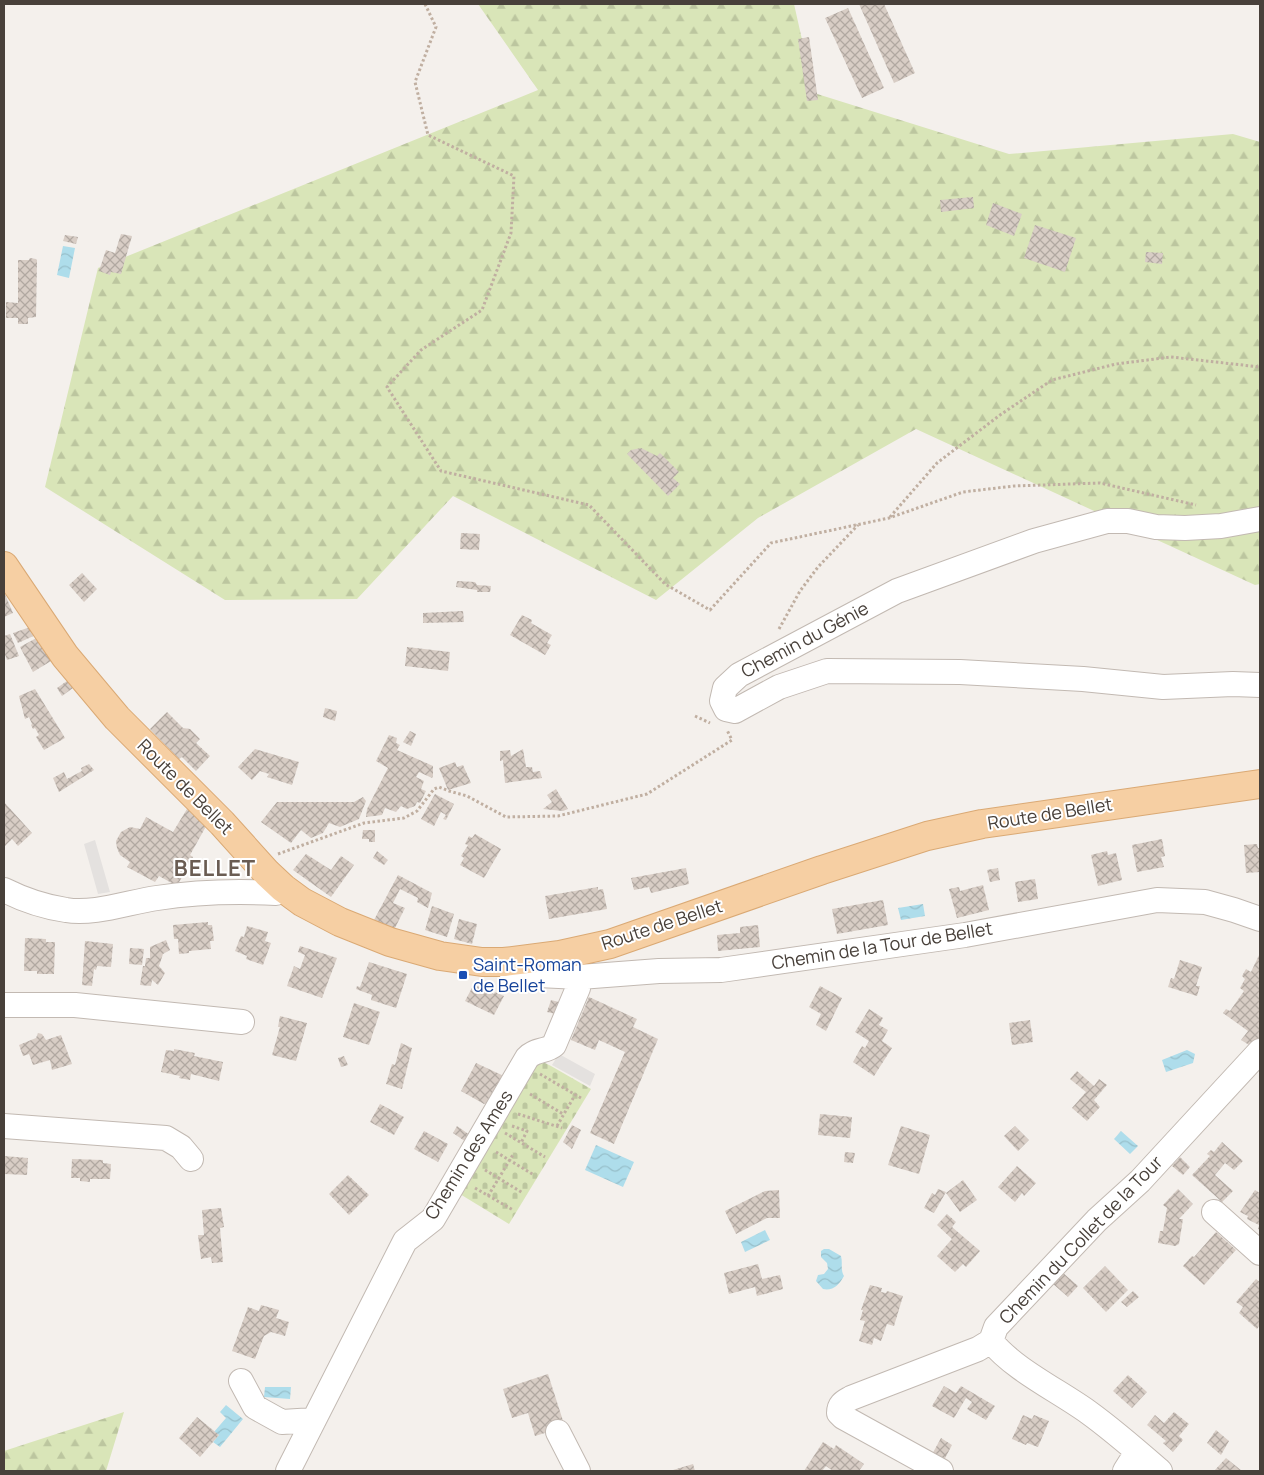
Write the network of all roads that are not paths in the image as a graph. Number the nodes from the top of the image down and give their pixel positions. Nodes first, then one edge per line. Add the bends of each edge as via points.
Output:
1 (1260, 519) edge
2 (4, 566) edge
3 (1260, 686) edge
4 (1260, 784) edge
5 (283, 888) junction
6 (4, 890) edge
7 (1260, 919) edge
8 (504, 962) junction
9 (580, 977) junction
10 (4, 1005) edge
11 (242, 1022) dead end
12 (1260, 1051) edge
13 (4, 1126) edge
14 (191, 1159) dead end
15 (1214, 1212) dead end
16 (1260, 1254) edge
17 (991, 1342) junction
18 (241, 1381) dead end
19 (314, 1420) junction
20 (558, 1432) dead end
21 (1131, 1462) edge
22 (288, 1471) edge
23 (578, 1471) edge
24 (941, 1471) edge
25 (1160, 1471) edge

1 - 3 street, Chemin du Génie via 1185,528 1107,521 1043,538 897,591 739,675 725,688 722,701 726,709 735,711 780,687 827,671 960,672 1083,678 1163,687
2 - 5 main road, Route de Bellet via 65,656 116,718
4 - 8 main road, Route de Bellet via 982,824 927,836 610,944
5 - 6 street via 276,893 218,892 66,911
5 - 8 main road, Route de Bellet via 340,922 390,942 440,956
7 - 9 street, Chemin de la Tour de Bellet via 1205,902 1157,900 965,934 730,969
8 - 9 street, Chemin de la Tour de Bellet via 510,971 517,974
9 - 19 street, Chemin des Ames via 554,1045 531,1053 527,1058 433,1220 405,1241
10 - 11 street via 75,1005
12 - 17 street, Chemin du Collet de la Tour via 1140,1181 1057,1261 996,1327
13 - 14 street via 166,1138 181,1147
15 - 16 street
17 - 21 street, Chemin du Collet de la Tour via 1016,1364 1090,1413
17 - 24 street via 852,1398 839,1408 842,1417
18 - 19 street via 254,1408 282,1422
19 - 22 street, Chemin des Ames
20 - 23 street
21 - 25 street, Chemin du Collet de la Tour

